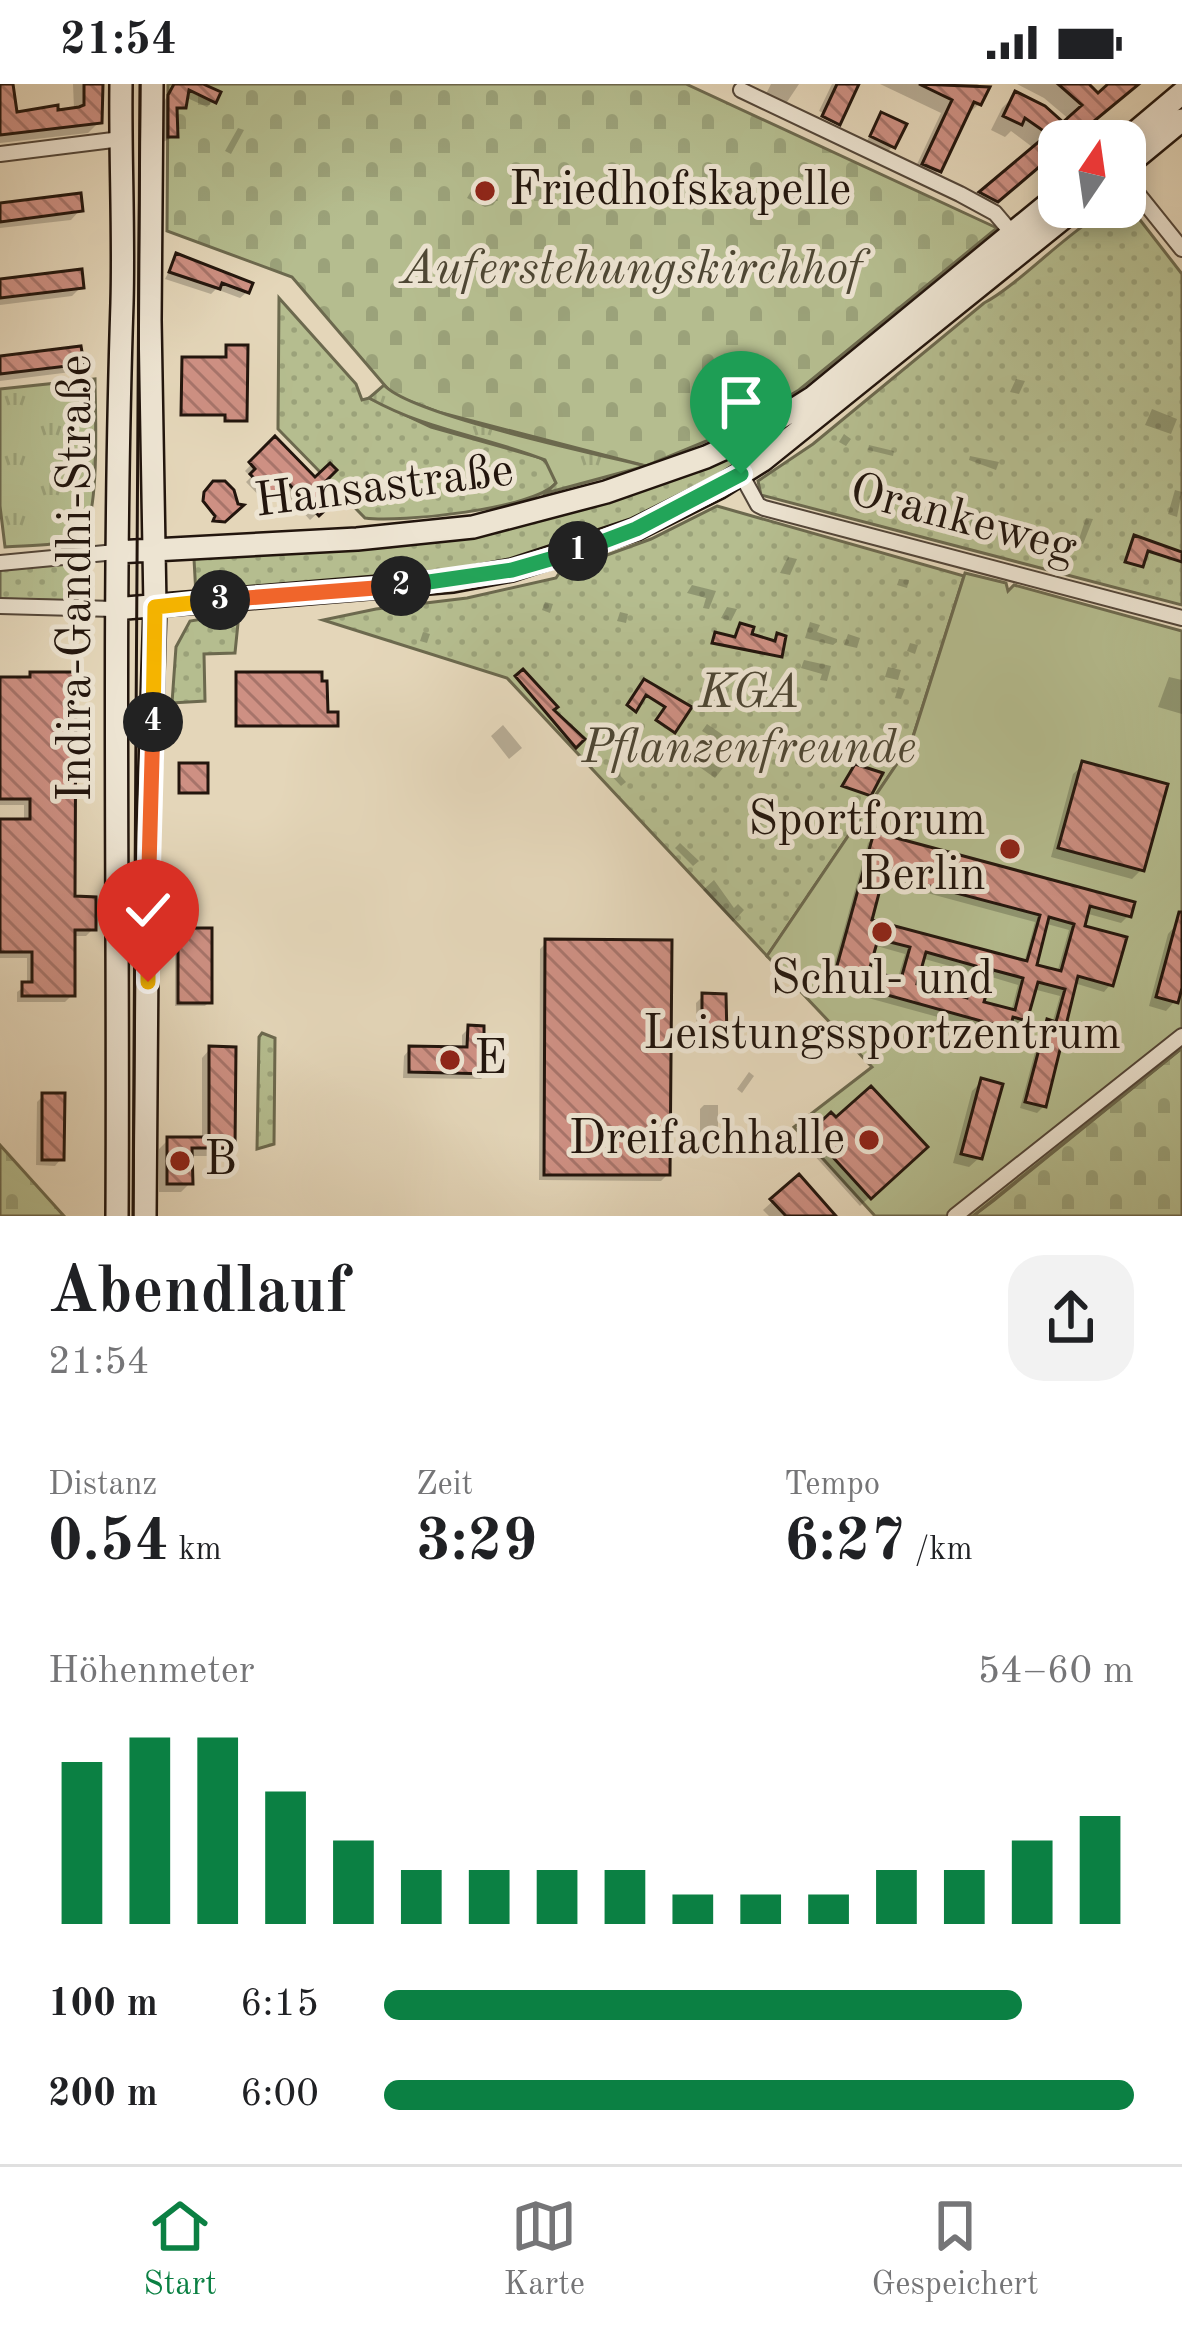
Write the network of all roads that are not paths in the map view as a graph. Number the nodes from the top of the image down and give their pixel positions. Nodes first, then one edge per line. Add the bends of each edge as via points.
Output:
1 (121, 84) edge
2 (152, 84) edge
3 (741, 90) dead end
4 (1182, 93) edge
5 (1182, 120) edge
6 (1146, 123) edge
7 (121, 139) junction
8 (1146, 150) edge
9 (0, 154) edge
10 (1146, 204) edge
11 (1038, 212) edge
12 (1051, 228) edge
13 (1012, 233) junction
14 (1182, 249) edge
15 (741, 474) junction
16 (154, 551) junction
17 (116, 553) junction
18 (0, 563) edge
19 (0, 606) edge
20 (155, 607) junction
21 (114, 609) junction
22 (1182, 618) edge
23 (118, 832) junction
24 (148, 832) junction
25 (1182, 1036) edge
26 (116, 1216) edge
27 (145, 1216) edge
28 (955, 1216) edge

1 - 7 main road, Indira-Gandhi-Straße
2 - 16 main road, Indira-Gandhi-Straße
3 - 13 street via 961,194
4 - 6 main road
5 - 8 main road
7 - 9 street
7 - 17 main road, Indira-Gandhi-Straße
10 - 14 street
11 - 13 main road, Hansastraße
12 - 15 main road, Hansastraße
13 - 16 main road, Hansastraße via 812,398 706,458 472,526
15 - 20 main road, Hansastraße via 636,529 512,570
15 - 22 street, Orankeweg via 764,508
16 - 17 main road, Hansastraße
16 - 20 main road, Indira-Gandhi-Straße
17 - 18 street
17 - 21 main road, Indira-Gandhi-Straße
19 - 21 street
20 - 21 main road, Hansastraße
20 - 24 main road, Indira-Gandhi-Straße
21 - 23 main road, Indira-Gandhi-Straße
23 - 24 main road
23 - 26 main road, Indira-Gandhi-Straße
24 - 27 main road, Indira-Gandhi-Straße
25 - 28 street

